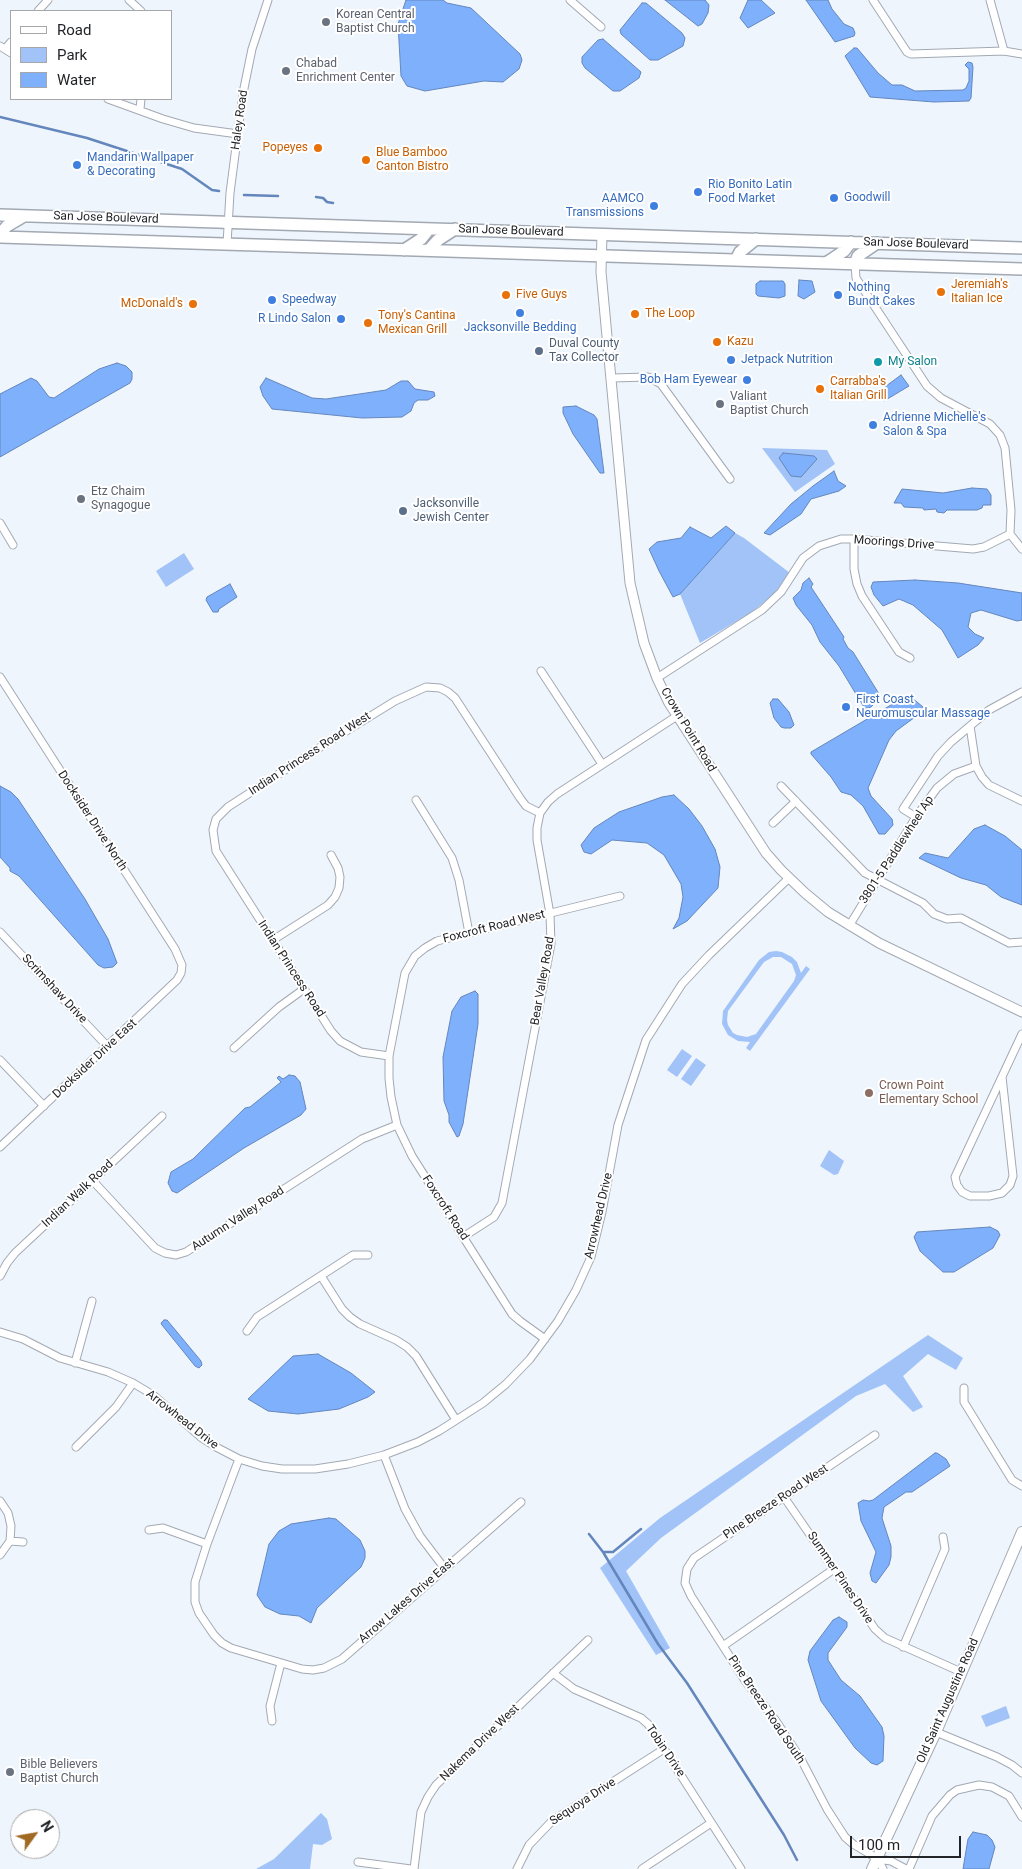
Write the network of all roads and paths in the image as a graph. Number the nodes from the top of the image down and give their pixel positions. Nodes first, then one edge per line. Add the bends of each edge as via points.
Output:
1 (48, 0) edge
2 (129, 0) edge
3 (268, 0) edge
4 (570, 0) edge
5 (873, 0) edge
6 (990, 0) edge
7 (39, 10) edge
8 (140, 10) edge
9 (600, 27) dead end
10 (1004, 51) junction
11 (1022, 54) edge
12 (111, 100) edge
13 (142, 100) edge
14 (140, 109) junction
15 (238, 134) junction
16 (0, 215) edge
17 (26, 216) junction
18 (228, 222) junction
19 (429, 229) junction
20 (455, 229) junction
21 (602, 234) junction
22 (0, 235) edge
23 (756, 239) junction
24 (851, 242) junction
25 (878, 243) junction
26 (227, 244) junction
27 (1022, 248) edge
28 (404, 250) junction
29 (428, 250) junction
30 (601, 256) junction
31 (736, 260) junction
32 (826, 263) junction
33 (855, 264) junction
34 (1022, 269) edge
35 (612, 378) junction
36 (730, 479) dead end
37 (0, 523) edge
38 (1010, 534) junction
39 (854, 539) junction
40 (13, 545) dead end
41 (1022, 549) edge
42 (910, 658) dead end
43 (541, 671) dead end
44 (0, 678) edge
45 (657, 678) junction
46 (3, 690) edge
47 (1022, 692) edge
48 (677, 716) junction
49 (970, 726) junction
50 (602, 764) junction
51 (976, 766) junction
52 (781, 786) dead end
53 (416, 800) dead end
54 (796, 801) junction
55 (1022, 802) edge
56 (540, 813) junction
57 (916, 817) junction
58 (773, 823) dead end
59 (216, 851) joint
60 (331, 855) dead end
61 (789, 878) junction
62 (877, 880) junction
63 (620, 896) dead end
64 (550, 914) junction
65 (849, 926) junction
66 (0, 932) edge
67 (469, 933) junction
68 (273, 940) junction
69 (1022, 942) edge
70 (182, 965) joint
71 (304, 989) junction
72 (1022, 1012) edge
73 (1022, 1034) edge
74 (108, 1046) junction
75 (234, 1048) dead end
76 (389, 1056) junction
77 (0, 1060) edge
78 (1002, 1077) junction
79 (44, 1106) junction
80 (162, 1116) dead end
81 (398, 1125) junction
82 (0, 1147) edge
83 (93, 1181) junction
84 (464, 1237) junction
85 (368, 1255) dead end
86 (0, 1276) edge
87 (321, 1276) junction
88 (92, 1301) dead end
89 (247, 1331) dead end
90 (0, 1332) edge
91 (544, 1339) junction
92 (75, 1363) junction
93 (132, 1383) junction
94 (964, 1388) dead end
95 (456, 1420) junction
96 (875, 1435) dead end
97 (76, 1447) dead end
98 (384, 1455) junction
99 (239, 1459) junction
100 (1022, 1486) edge
101 (784, 1497) junction
102 (0, 1501) edge
103 (521, 1502) dead end
104 (149, 1530) dead end
105 (1022, 1532) edge
106 (944, 1537) dead end
107 (10, 1541) junction
108 (23, 1542) dead end
109 (207, 1544) junction
110 (0, 1555) edge
111 (445, 1569) junction
112 (834, 1569) junction
113 (685, 1576) joint
114 (588, 1640) dead end
115 (723, 1646) junction
116 (902, 1646) junction
117 (281, 1664) junction
118 (961, 1672) junction
119 (553, 1673) junction
120 (272, 1721) dead end
121 (936, 1732) junction
122 (664, 1749) junction
123 (1022, 1773) edge
124 (1020, 1807) edge
125 (1022, 1817) edge
126 (711, 1823) junction
127 (878, 1858) junction
128 (358, 1862) dead end
129 (412, 1869) edge
130 (517, 1869) edge
131 (642, 1869) edge
132 (740, 1869) edge
133 (872, 1869) edge
134 (883, 1869) edge
135 (908, 1869) edge

1 - 7 street
2 - 8 street
3 - 15 street, Haley Road via 252,49
4 - 9 street
5 - 10 street via 911,54
6 - 10 street
10 - 11 street
12 - 14 street
13 - 14 street
14 - 15 street via 194,128
15 - 18 street, Haley Road
16 - 17 main road, San Jose Boulevard
17 - 18 main road, San Jose Boulevard
17 - 22 main road via 7,226
18 - 19 main road, San Jose Boulevard
18 - 26 street, Haley Road
19 - 20 main road, San Jose Boulevard
19 - 28 main road via 421,239
20 - 21 main road, San Jose Boulevard
20 - 29 main road
21 - 23 main road, San Jose Boulevard
21 - 30 street, Crown Point Road
22 - 26 main road, San Jose Boulevard
23 - 24 main road, San Jose Boulevard
23 - 31 main road via 740,252
24 - 25 main road, San Jose Boulevard
24 - 32 main road
25 - 27 main road, San Jose Boulevard
25 - 33 main road via 858,256
26 - 28 main road, San Jose Boulevard
28 - 29 main road, San Jose Boulevard
29 - 30 main road, San Jose Boulevard
30 - 31 main road, San Jose Boulevard
30 - 35 street, Crown Point Road
31 - 32 main road, San Jose Boulevard
32 - 33 main road, San Jose Boulevard
33 - 34 main road, San Jose Boulevard
33 - 38 street via 856,278 927,386 941,398 990,424 1000,435 1005,448
35 - 36 street via 648,378 661,384
35 - 45 street, Crown Point Road via 630,584 644,643
37 - 40 street
38 - 39 street, Moorings Drive via 973,549
38 - 41 street
39 - 42 street via 854,569 862,596 898,652
39 - 45 street, Moorings Drive via 829,542 810,551 772,602
43 - 50 street
44 - 46 street, Docksider Drive North
45 - 48 street, Crown Point Road
46 - 70 street, Docksider Drive North via 175,949
47 - 49 street via 988,710
48 - 50 street
48 - 61 street, Crown Point Road via 751,831
49 - 51 street
49 - 57 street via 938,756 904,809
50 - 56 street via 557,794
51 - 55 street via 989,785
51 - 57 street, 3801-5 Paddlewheel Ap via 946,780
52 - 54 street
53 - 67 street via 452,858
54 - 58 street
54 - 62 street via 865,873
56 - 59 street, Indian Princess Road West via 526,806 520,798 455,698 440,688 426,687 394,701 228,807 216,819 213,830
56 - 64 street, Bear Valley Road via 537,840
57 - 62 street, 3801-5 Paddlewheel Ap
59 - 68 street, Indian Princess Road
60 - 68 street via 340,877 335,897 328,905
61 - 65 street, Crown Point Road via 823,909
61 - 91 street, Arrowhead Drive via 682,984 646,1040 618,1125 591,1257 568,1305
62 - 65 street, 3801-5 Paddlewheel Ap
62 - 69 street via 923,903 934,914 947,919 961,918 1010,943
63 - 64 street, Foxcroft Road West
64 - 67 street, Foxcroft Road West
64 - 84 street, Bear Valley Road via 551,944 502,1203 494,1217
65 - 72 street, Crown Point Road
66 - 74 street, Scrimshaw Drive
67 - 76 street, Foxcroft Road West via 424,948 409,964
68 - 71 street, Indian Princess Road
70 - 74 street, Docksider Drive East via 177,980
71 - 75 street
71 - 76 street, Indian Princess Road via 340,1041 361,1052
73 - 78 street
74 - 79 street, Docksider Drive East
76 - 81 street, Foxcroft Road via 390,1097
77 - 79 street
78 - 78 street via 955,1177 962,1192 970,1196 1002,1193 1010,1186 1013,1176
79 - 82 street, Docksider Drive East
80 - 83 street, Indian Walk Road
81 - 83 street, Autumn Valley Road via 362,1139 186,1252 176,1255 155,1248
81 - 84 street, Foxcroft Road via 412,1156
83 - 86 street, Indian Walk Road via 15,1253
84 - 91 street, Foxcroft Road via 512,1314
85 - 87 street via 353,1256
87 - 89 street via 257,1317
87 - 95 street via 350,1317 396,1340 416,1356
88 - 92 street
90 - 92 street, Arrowhead Drive
91 - 95 street, Arrowhead Drive via 506,1384
92 - 93 street, Arrowhead Drive
93 - 97 street via 116,1407
93 - 99 street, Arrowhead Drive via 152,1395 202,1438
94 - 100 street via 964,1402 1012,1480
95 - 98 street, Arrowhead Drive via 418,1442
96 - 101 street, Pine Breeze Road West
98 - 99 street, Arrowhead Drive via 315,1469 282,1469
98 - 111 street via 405,1509
99 - 109 street, Arrow Lakes Drive East
101 - 112 street, Summer Pines Drive
101 - 113 street, Pine Breeze Road West via 694,1558
102 - 107 street via 8,1513
103 - 111 street, Arrow Lakes Drive East
104 - 109 street via 163,1528
105 - 118 main road, Old Saint Augustine Road
106 - 116 street via 945,1549
107 - 108 street
107 - 110 street
109 - 117 street, Arrow Lakes Drive East via 195,1582 195,1602 200,1613 222,1643
111 - 117 street, Arrow Lakes Drive East via 334,1664 313,1670
112 - 115 street
112 - 116 street, Summer Pines Drive via 875,1629
113 - 115 street, Pine Breeze Road South via 687,1590
114 - 119 street, Nakema Drive West
115 - 127 street, Pine Breeze Road South via 802,1761 845,1837
116 - 118 street, Summer Pines Drive
117 - 120 street via 270,1706
118 - 121 main road, Old Saint Augustine Road
119 - 122 street, Tobin Drive via 574,1689 641,1718
119 - 129 street, Nakema Drive West via 436,1785 421,1812
121 - 123 street via 997,1757
121 - 127 main road, Old Saint Augustine Road
122 - 126 street, Tobin Drive
122 - 130 street, Sequoya Drive via 552,1821 529,1845
124 - 125 street
124 - 135 street via 1009,1796 992,1787 979,1785 957,1790 932,1816
126 - 131 street
126 - 132 street, Tobin Drive
127 - 133 main road, Old Saint Augustine Road
127 - 134 street
127 - 135 street, Pine Breeze Road South
128 - 129 street

